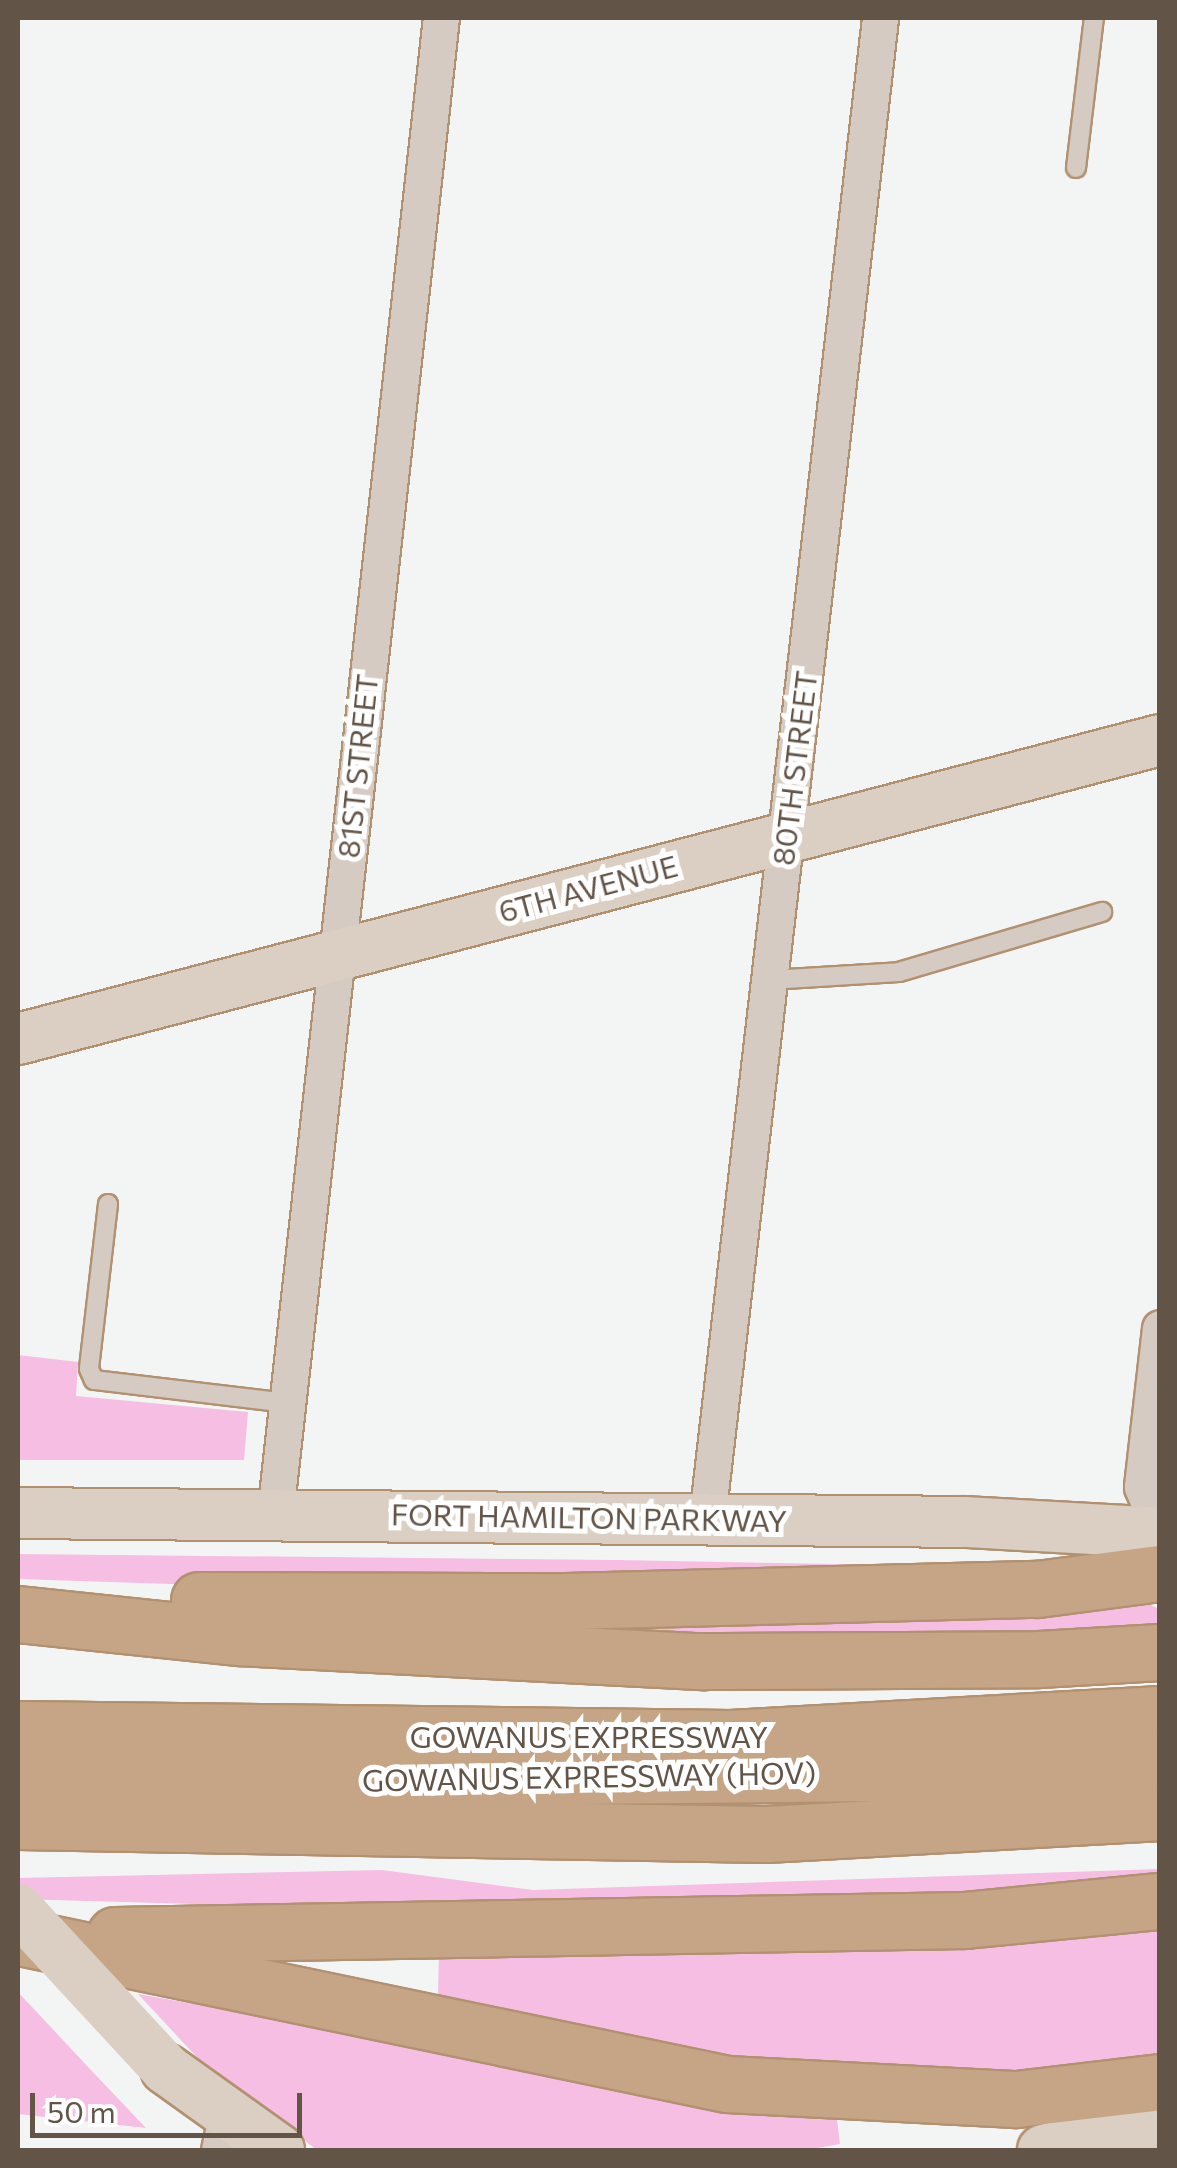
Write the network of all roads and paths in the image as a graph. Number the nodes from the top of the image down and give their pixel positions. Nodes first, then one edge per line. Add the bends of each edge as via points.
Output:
1 (441, 18) edge
2 (880, 18) edge
3 (1094, 18) edge
4 (1076, 168) dead end
5 (1160, 740) edge
6 (786, 837) junction
7 (1102, 912) dead end
8 (336, 955) junction
9 (770, 980) junction
10 (18, 1039) edge
11 (108, 1204) dead end
12 (1160, 1328) edge
13 (287, 1404) junction
14 (18, 1513) edge
15 (275, 1514) junction
16 (707, 1518) junction
17 (1160, 1531) edge
18 (1160, 1573) edge
19 (18, 1602) edge
20 (18, 1614) edge
21 (1160, 1652) edge
22 (1160, 1714) edge
23 (18, 1729) edge
24 (1160, 1760) edge
25 (18, 1774) edge
26 (1160, 1812) edge
27 (18, 1820) edge
28 (1160, 1900) edge
29 (18, 1928) edge
30 (1160, 2082) edge
31 (1160, 2122) edge
32 (223, 2134) edge
33 (1061, 2148) edge
34 (279, 2150) edge

1 - 8 street, 81ST STREET
2 - 6 street, 80TH STREET
3 - 4 lane
5 - 6 main road, 6TH AVENUE
6 - 8 main road, 6TH AVENUE
6 - 9 street, 80TH STREET
7 - 9 lane via 899,972
8 - 10 main road, 6TH AVENUE
8 - 13 street, 81ST STREET
9 - 16 street, 80TH STREET
11 - 13 lane via 89,1369 94,1380
12 - 17 street via 1142,1487
13 - 15 street, 81ST STREET
14 - 15 main road, FORT HAMILTON PARKWAY
15 - 16 main road, FORT HAMILTON PARKWAY
16 - 17 main road, FORT HAMILTON PARKWAY
18 - 19 highway via 1038,1589
20 - 21 highway via 238,1636 703,1660 1038,1660
22 - 23 highway, GOWANUS EXPRESSWAY via 730,1738
24 - 25 highway, GOWANUS EXPRESSWAY (HOV) via 862,1774
26 - 27 highway via 766,1834
28 - 29 highway via 966,1920
29 - 30 highway via 727,2084 1016,2099
29 - 32 main road, bridge via 166,2069
31 - 33 main road
32 - 34 main road

